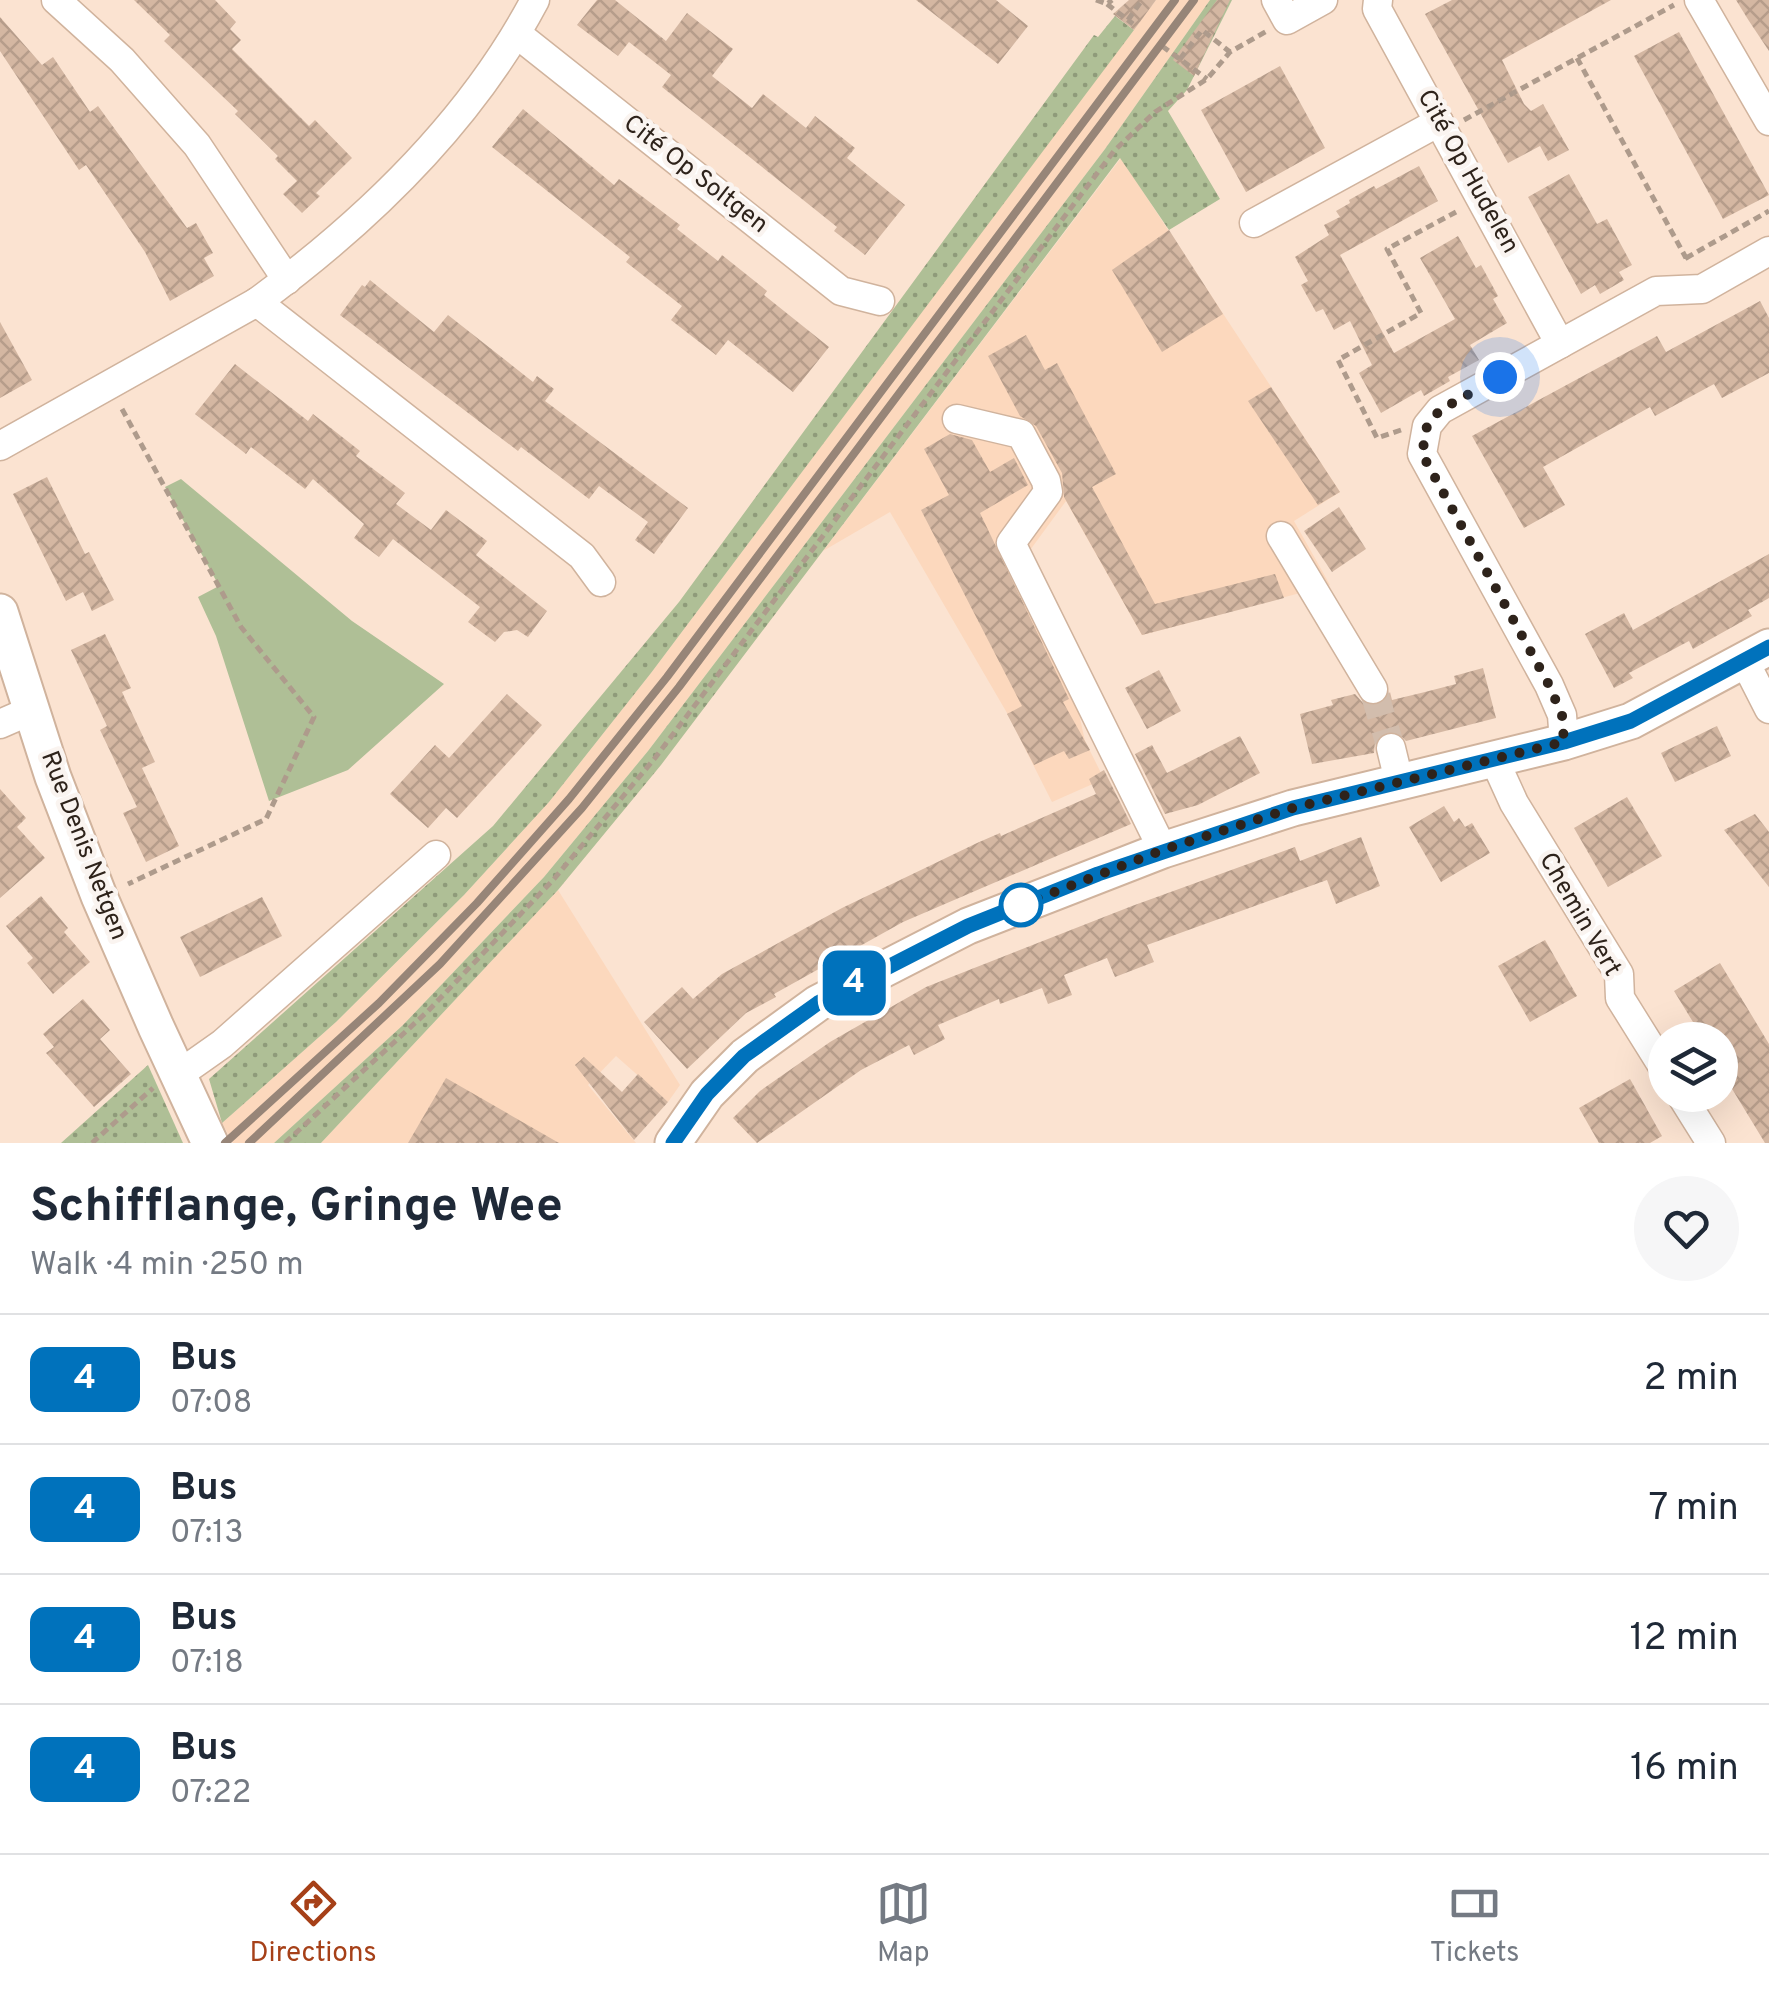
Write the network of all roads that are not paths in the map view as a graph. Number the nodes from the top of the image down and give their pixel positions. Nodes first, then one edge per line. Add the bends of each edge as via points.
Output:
1 (56, 0) edge
2 (535, 0) edge
3 (1323, 0) edge
4 (1378, 0) edge
5 (1699, 0) edge
6 (1281, 10) edge
7 (517, 34) junction
8 (1769, 121) edge
9 (1442, 127) junction
10 (1254, 223) dead end
11 (1769, 252) edge
12 (287, 280) junction
13 (880, 301) dead end
14 (256, 302) junction
15 (1560, 344) junction
16 (957, 419) dead end
17 (0, 446) edge
18 (1282, 536) dead end
19 (601, 582) dead end
20 (0, 612) edge
21 (1757, 654) edge
22 (1374, 689) tunnel mouth
23 (1769, 709) edge
24 (32, 710) junction
25 (0, 724) edge
26 (1564, 742) junction
27 (1494, 759) junction
28 (1163, 850) junction
29 (436, 855) dead end
30 (1648, 1043) edge
31 (167, 1080) junction
32 (1692, 1112) edge
33 (210, 1143) edge
34 (673, 1143) edge
35 (1711, 1143) edge

1 - 12 street via 122,60 197,144
2 - 7 street
3 - 6 street
4 - 9 street, Cité Op Hudelen
5 - 8 street
7 - 12 street via 381,200
7 - 13 street, Cité Op Soltgen via 841,291
9 - 10 street
9 - 15 street, Cité Op Hudelen
11 - 15 street via 1702,289 1656,291
12 - 14 street
14 - 17 street
14 - 19 street via 582,556
15 - 26 street via 1440,410 1427,426 1422,454 1549,685
16 - 28 street via 1021,434 1046,481 1048,492 1010,543
18 - 22 street
20 - 24 main road, Rue Denis Netgen
21 - 23 street
21 - 26 main road via 1631,721
24 - 25 street
24 - 31 main road, Rue Denis Netgen
26 - 27 main road
27 - 28 main road via 1395,765 1293,808
27 - 30 street, Chemin Vert via 1514,804 1619,974 1620,998
28 - 34 main road via 968,926 818,1003 744,1056
29 - 31 street via 222,1044
31 - 33 main road, Rue Denis Netgen
32 - 35 street

